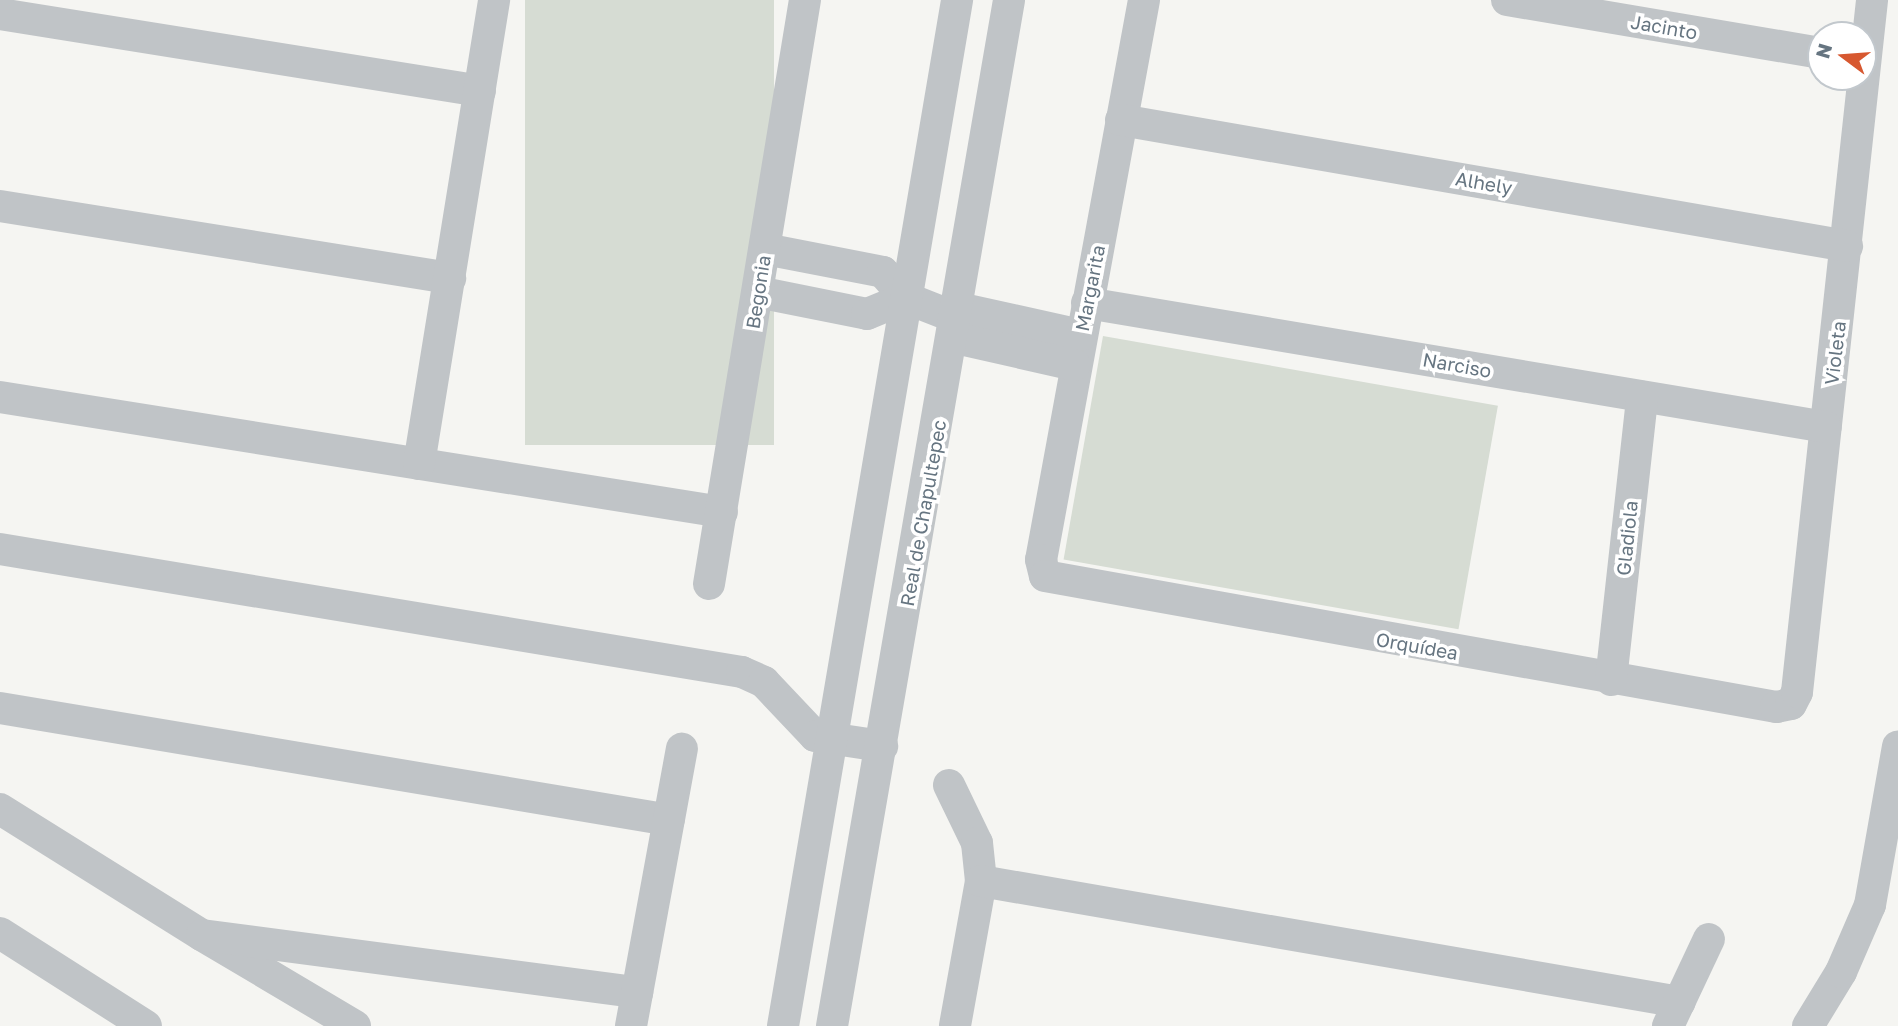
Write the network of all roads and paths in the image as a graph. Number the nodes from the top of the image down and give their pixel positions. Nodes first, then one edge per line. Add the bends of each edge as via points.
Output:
1 (494, 0) edge
2 (805, 0) edge
3 (957, 0) edge
4 (1009, 0) edge
5 (1144, 0) edge
6 (1507, 0) edge
7 (1872, 0) edge
8 (0, 14) edge
9 (1870, 21) edge
10 (1807, 51) edge
11 (480, 91) junction
12 (1862, 91) edge
13 (1121, 120) junction
14 (0, 206) edge
15 (1847, 246) junction
16 (765, 248) junction
17 (450, 278) junction
18 (758, 292) junction
19 (906, 298) junction
20 (1087, 303) junction
21 (957, 321) junction
22 (1078, 350) junction
23 (0, 397) edge
24 (1642, 397) junction
25 (1826, 427) junction
26 (419, 464) junction
27 (722, 512) junction
28 (0, 549) edge
29 (1045, 576) joint
30 (709, 584) dead end
31 (1611, 680) junction
32 (1791, 704) joint
33 (0, 708) edge
34 (832, 738) junction
35 (882, 746) junction
36 (1898, 746) edge
37 (682, 749) dead end
38 (949, 785) dead end
39 (0, 809) edge
40 (669, 820) junction
41 (981, 881) junction
42 (0, 933) edge
43 (202, 935) junction
44 (1709, 939) dead end
45 (637, 992) junction
46 (1674, 1014) edge
47 (146, 1026) edge
48 (355, 1026) edge
49 (631, 1026) edge
50 (783, 1026) edge
51 (832, 1026) edge
52 (955, 1026) edge
53 (1808, 1026) edge

1 - 11 street
2 - 16 street, Begonia
3 - 19 street
4 - 21 street, Real de Chapultepec
5 - 13 street, Margarita
6 - 10 street, Jacinto
7 - 9 street, Violeta
8 - 11 street
11 - 17 street
12 - 15 street, Violeta
13 - 15 street, Alhely
13 - 20 street, Margarita
14 - 17 street
15 - 25 street, Violeta
16 - 18 street, Begonia
16 - 19 street via 883,272
17 - 26 street
18 - 19 street via 867,314
18 - 27 street, Begonia
19 - 21 street
19 - 34 street
20 - 22 street, Margarita
20 - 24 street, Narciso
21 - 22 street
21 - 35 street, Real de Chapultepec
22 - 29 street, Margarita via 1041,560
23 - 26 street
24 - 25 street, Narciso
24 - 31 street, Gladiola
25 - 32 street, Violeta
26 - 27 street
27 - 30 street, Begonia
28 - 34 street via 741,672 764,682 815,736
29 - 31 street, Orquídea
31 - 32 street, Orquídea via 1776,707
33 - 40 street
34 - 35 street
34 - 50 street
35 - 51 street, Real de Chapultepec
36 - 53 street via 1870,905 1841,972
37 - 40 street
38 - 41 street via 976,843
39 - 43 street
40 - 45 street
41 - 46 street
41 - 52 street
42 - 47 street
43 - 45 street
43 - 48 street
44 - 46 street
45 - 49 street

